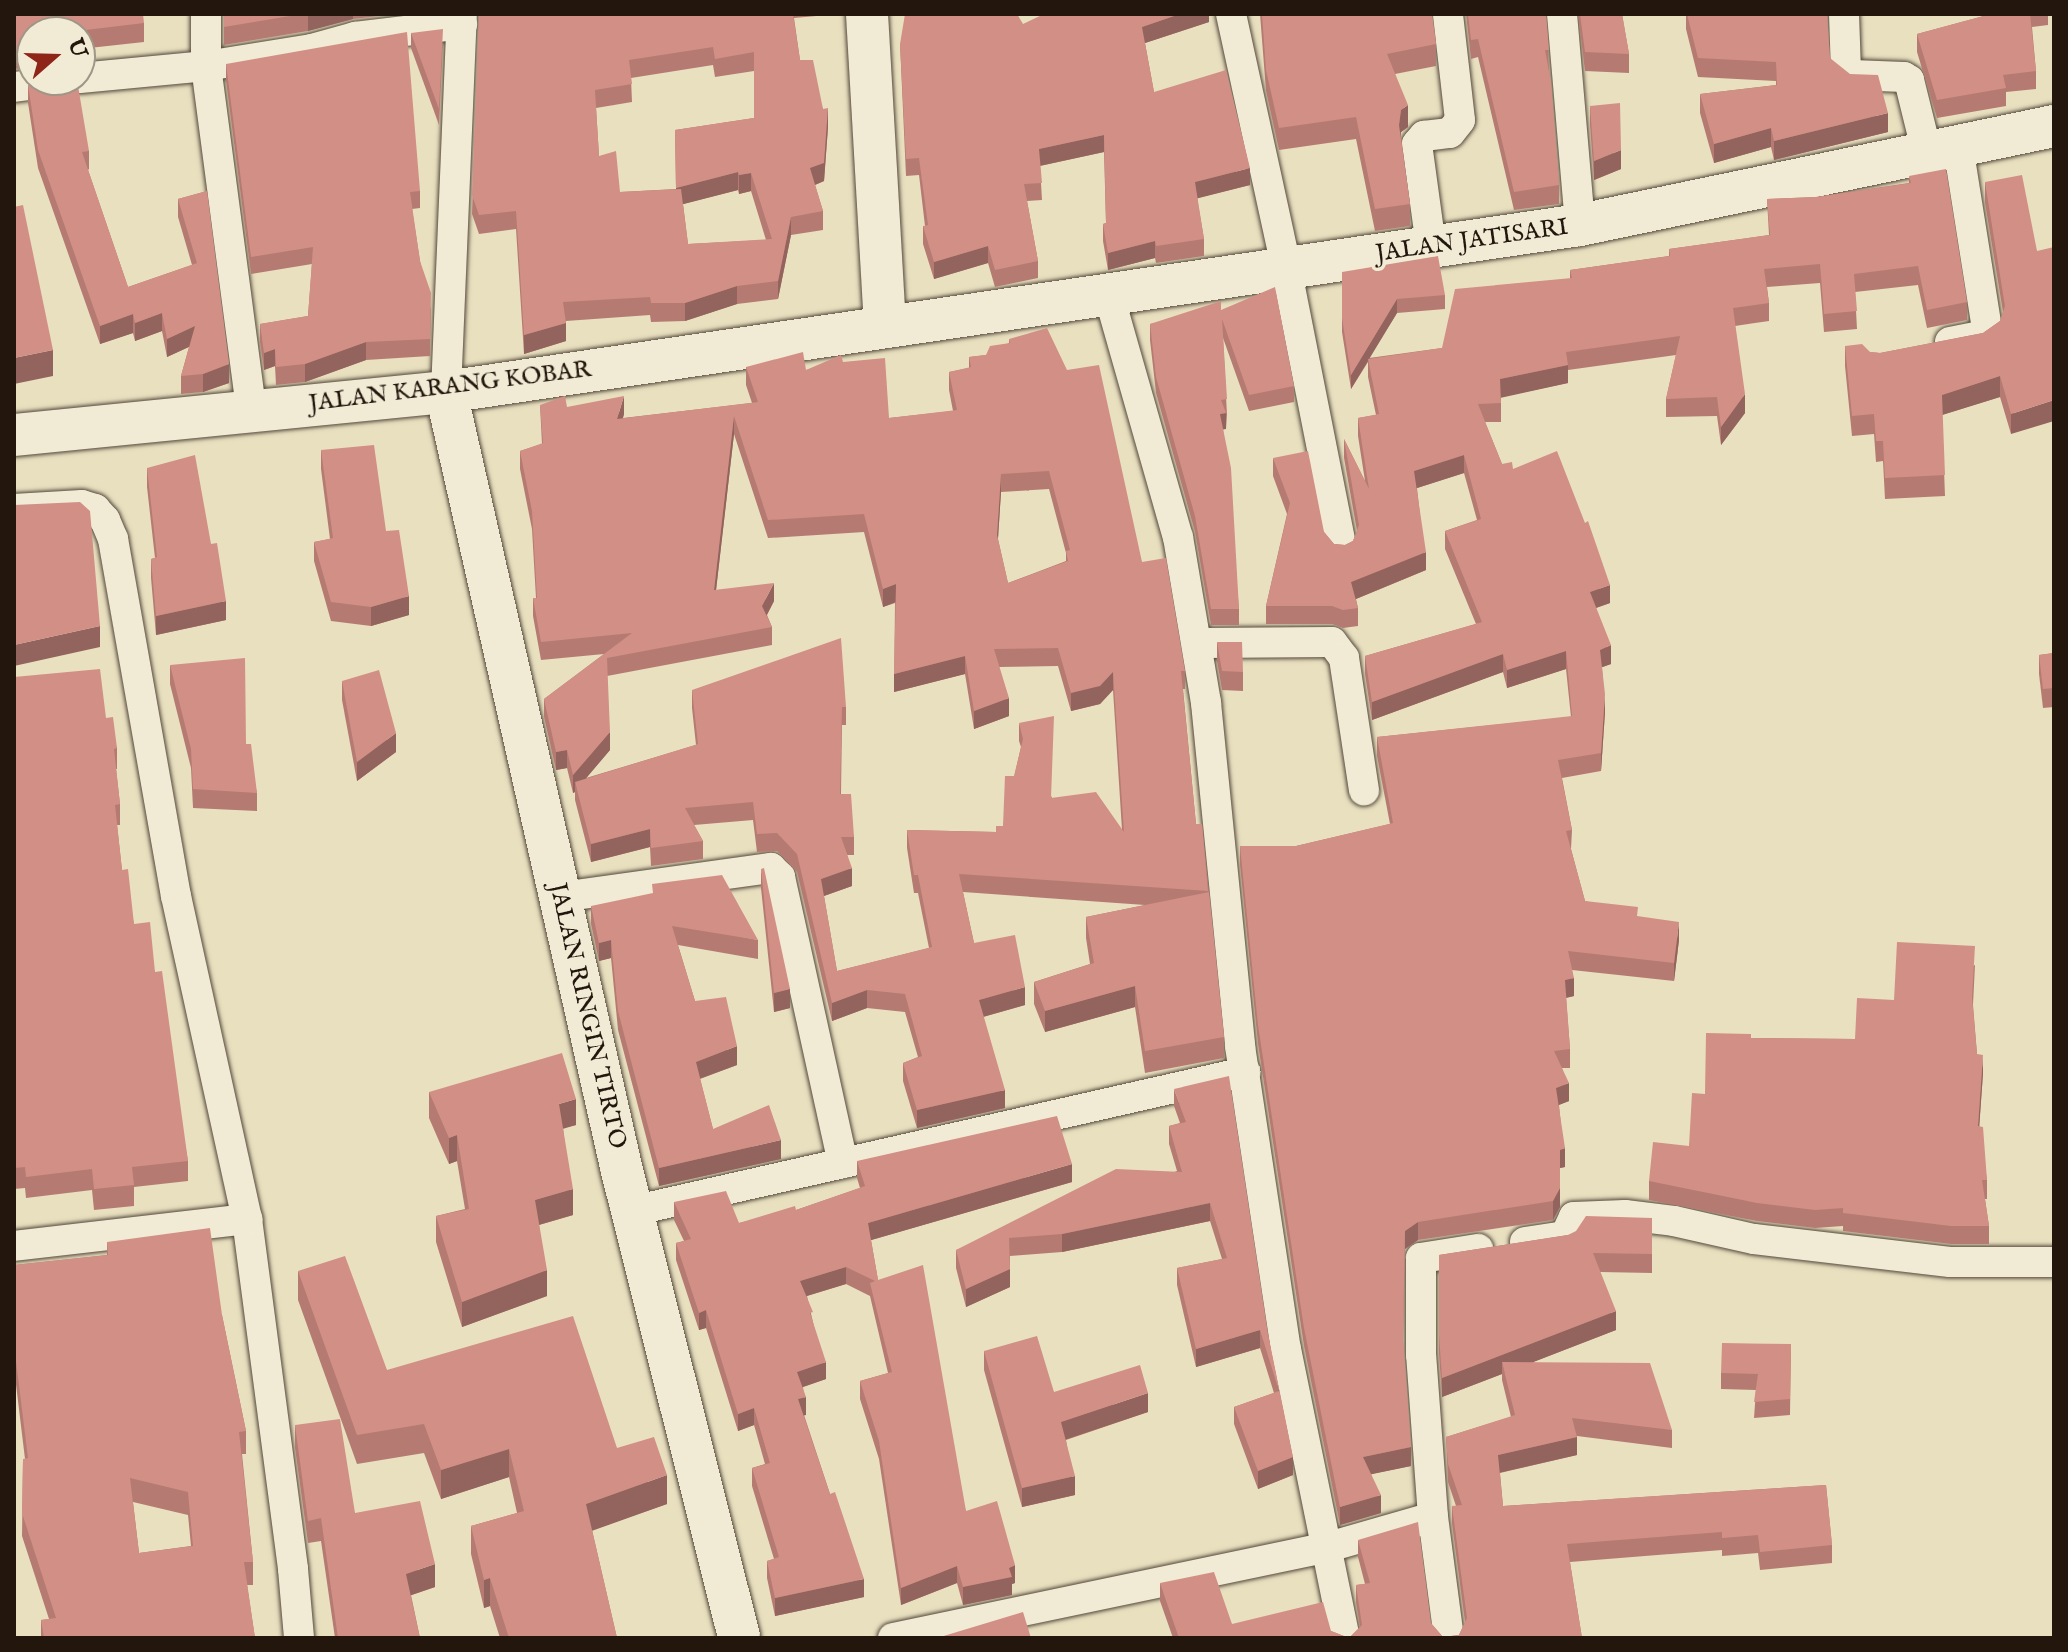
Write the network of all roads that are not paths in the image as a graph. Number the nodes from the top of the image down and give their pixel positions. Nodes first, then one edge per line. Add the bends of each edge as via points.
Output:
1 (206, 14) edge
2 (867, 14) edge
3 (1231, 14) edge
4 (1448, 14) edge
5 (1562, 14) edge
6 (1844, 14) edge
7 (462, 19) edge
8 (206, 66) junction
9 (96, 76) edge
10 (2054, 126) edge
11 (1942, 150) junction
12 (1580, 225) junction
13 (1431, 246) junction
14 (1286, 267) junction
15 (1108, 292) junction
16 (885, 325) junction
17 (1921, 348) edge
18 (446, 392) junction
19 (251, 410) junction
20 (14, 435) edge
21 (14, 509) edge
22 (1341, 546) edge
23 (1196, 643) junction
24 (1364, 791) dead end
25 (561, 897) junction
26 (1245, 1072) junction
27 (843, 1163) junction
28 (632, 1211) junction
29 (247, 1219) junction
30 (14, 1246) edge
31 (2054, 1262) edge
32 (1433, 1517) junction
33 (1325, 1548) junction
34 (299, 1638) edge
35 (739, 1638) edge
36 (893, 1638) edge
37 (1345, 1638) edge
38 (1449, 1638) edge

1 - 8 street
2 - 16 street
3 - 14 street
4 - 13 street via 1460,120 1450,133 1424,136 1417,144
5 - 12 street
6 - 11 street via 1846,70 1909,80
7 - 8 street
7 - 18 street
8 - 9 street
8 - 19 street
10 - 11 street, JALAN JATISARI
11 - 12 street, JALAN JATISARI
11 - 17 street via 1987,329 1980,336
12 - 13 street, JALAN JATISARI
13 - 14 street, JALAN JATISARI
14 - 15 street, JALAN JATISARI
14 - 22 street
15 - 16 street, JALAN JATISARI
15 - 23 street via 1178,537
16 - 18 street, JALAN KARANG KOBAR
18 - 19 street, JALAN KARANG KOBAR
18 - 25 street, JALAN RINGIN TIRTO
19 - 20 street, JALAN KARANG KOBAR
21 - 29 street via 82,505 95,509 113,539 176,896
23 - 24 street via 1332,642 1344,658
23 - 26 street
25 - 27 street via 771,868 780,877
25 - 28 street, JALAN RINGIN TIRTO
26 - 27 street
26 - 33 street via 1286,1349
27 - 28 street
28 - 35 street, JALAN RINGIN TIRTO
29 - 30 street
29 - 34 street
31 - 32 street via 1950,1262 1754,1239 1625,1215 1574,1217 1565,1236 1421,1258 1421,1355
32 - 33 street
32 - 38 street
33 - 36 street
33 - 37 street

